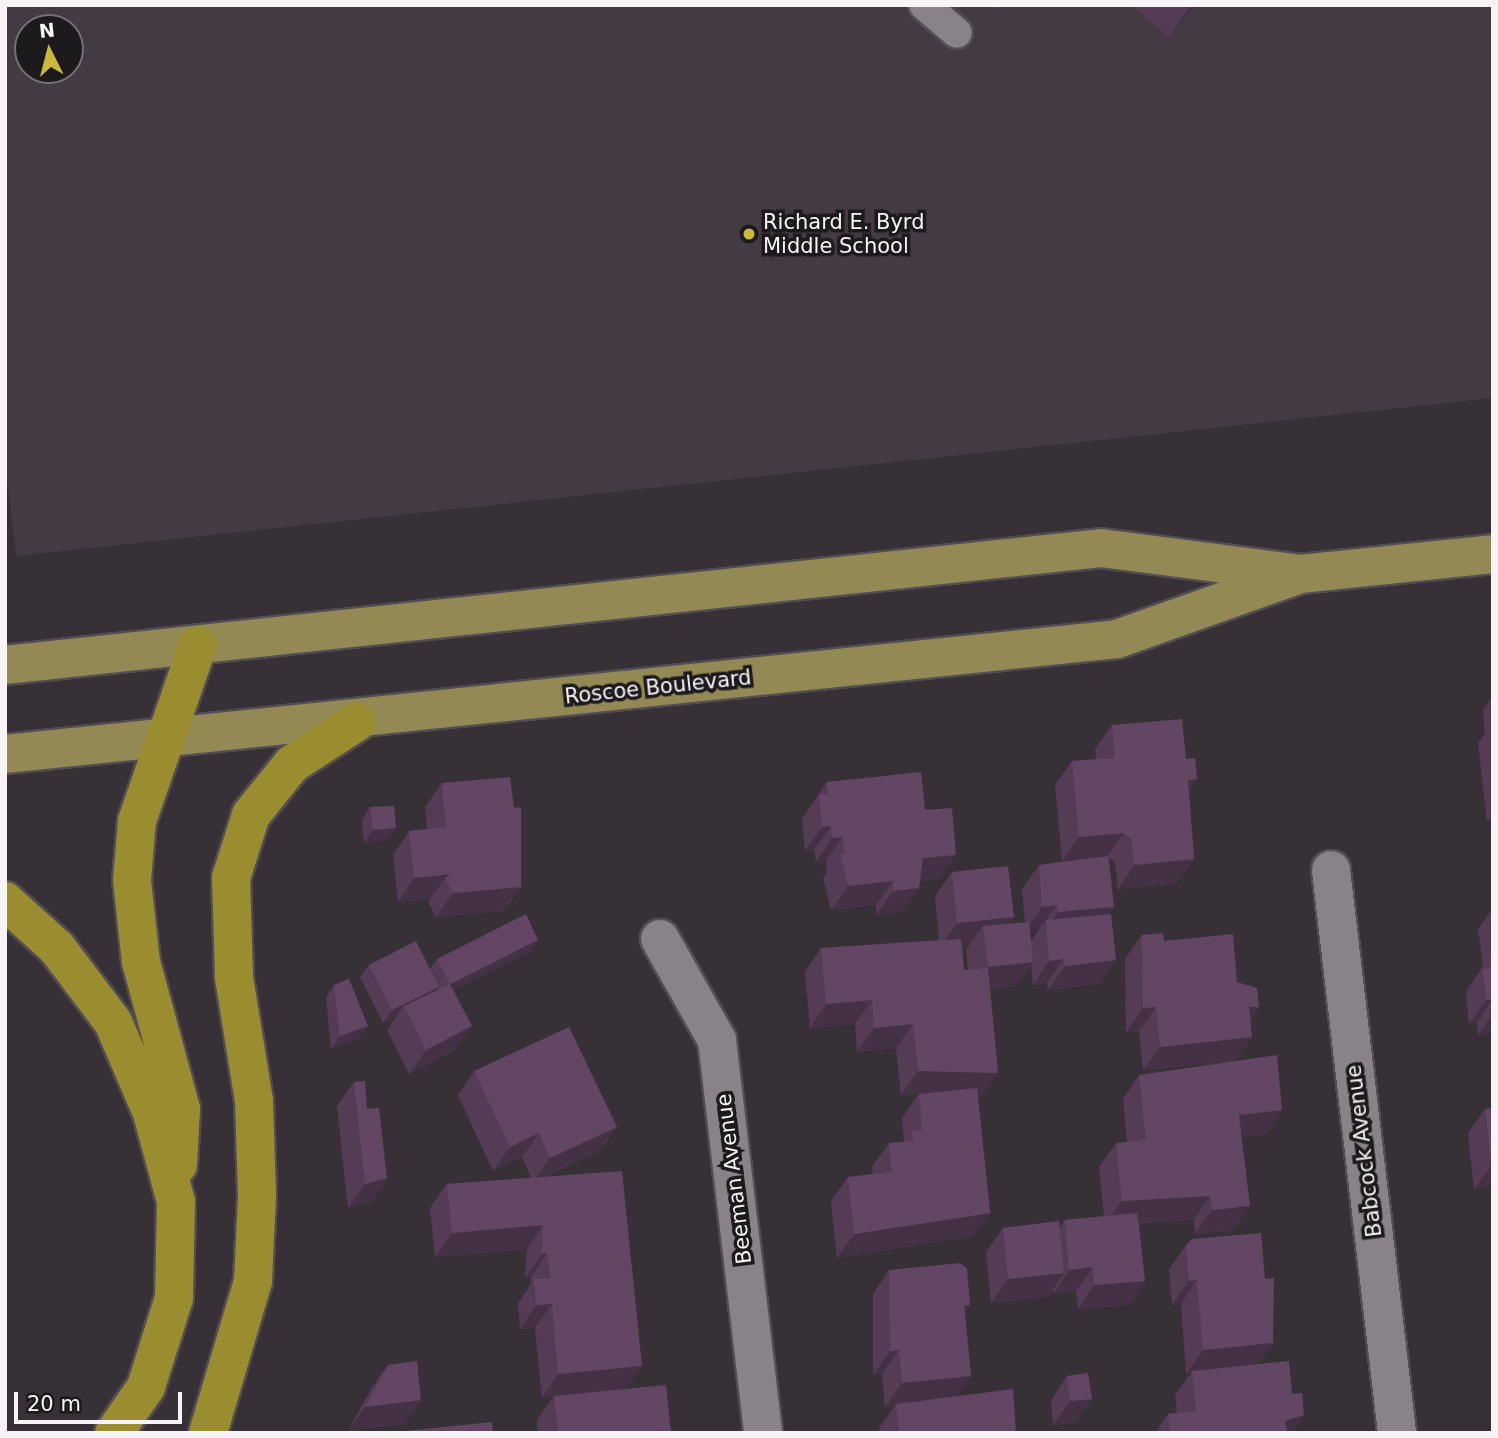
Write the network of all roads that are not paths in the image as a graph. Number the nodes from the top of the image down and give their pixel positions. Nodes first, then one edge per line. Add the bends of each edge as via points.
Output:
1 (924, 5) edge
2 (957, 33) dead end
3 (1493, 554) edge
4 (1300, 574) junction
5 (198, 645) junction
6 (5, 665) edge
7 (357, 722) junction
8 (166, 736) junction
9 (5, 754) edge
10 (1331, 870) dead end
11 (5, 901) edge
12 (660, 939) dead end
13 (176, 1202) junction
14 (114, 1433) edge
15 (208, 1433) edge
16 (763, 1433) edge
17 (1397, 1433) edge

1 - 2 lane
3 - 4 main road, Roscoe Boulevard
4 - 5 main road, Roscoe Boulevard via 1101,548
4 - 7 main road, Roscoe Boulevard via 1117,639
5 - 6 main road, Roscoe Boulevard
5 - 8 highway
7 - 8 main road, Roscoe Boulevard
7 - 15 highway via 292,764 251,815 231,877 234,976 254,1101 257,1195 253,1281
8 - 9 main road, Roscoe Boulevard
8 - 13 highway via 137,821 132,880 141,962 181,1109
10 - 17 street, Babcock Avenue
11 - 13 highway via 57,948 113,1022 152,1113
12 - 16 street, Beeman Avenue via 718,1040
13 - 14 highway via 174,1298 146,1387

